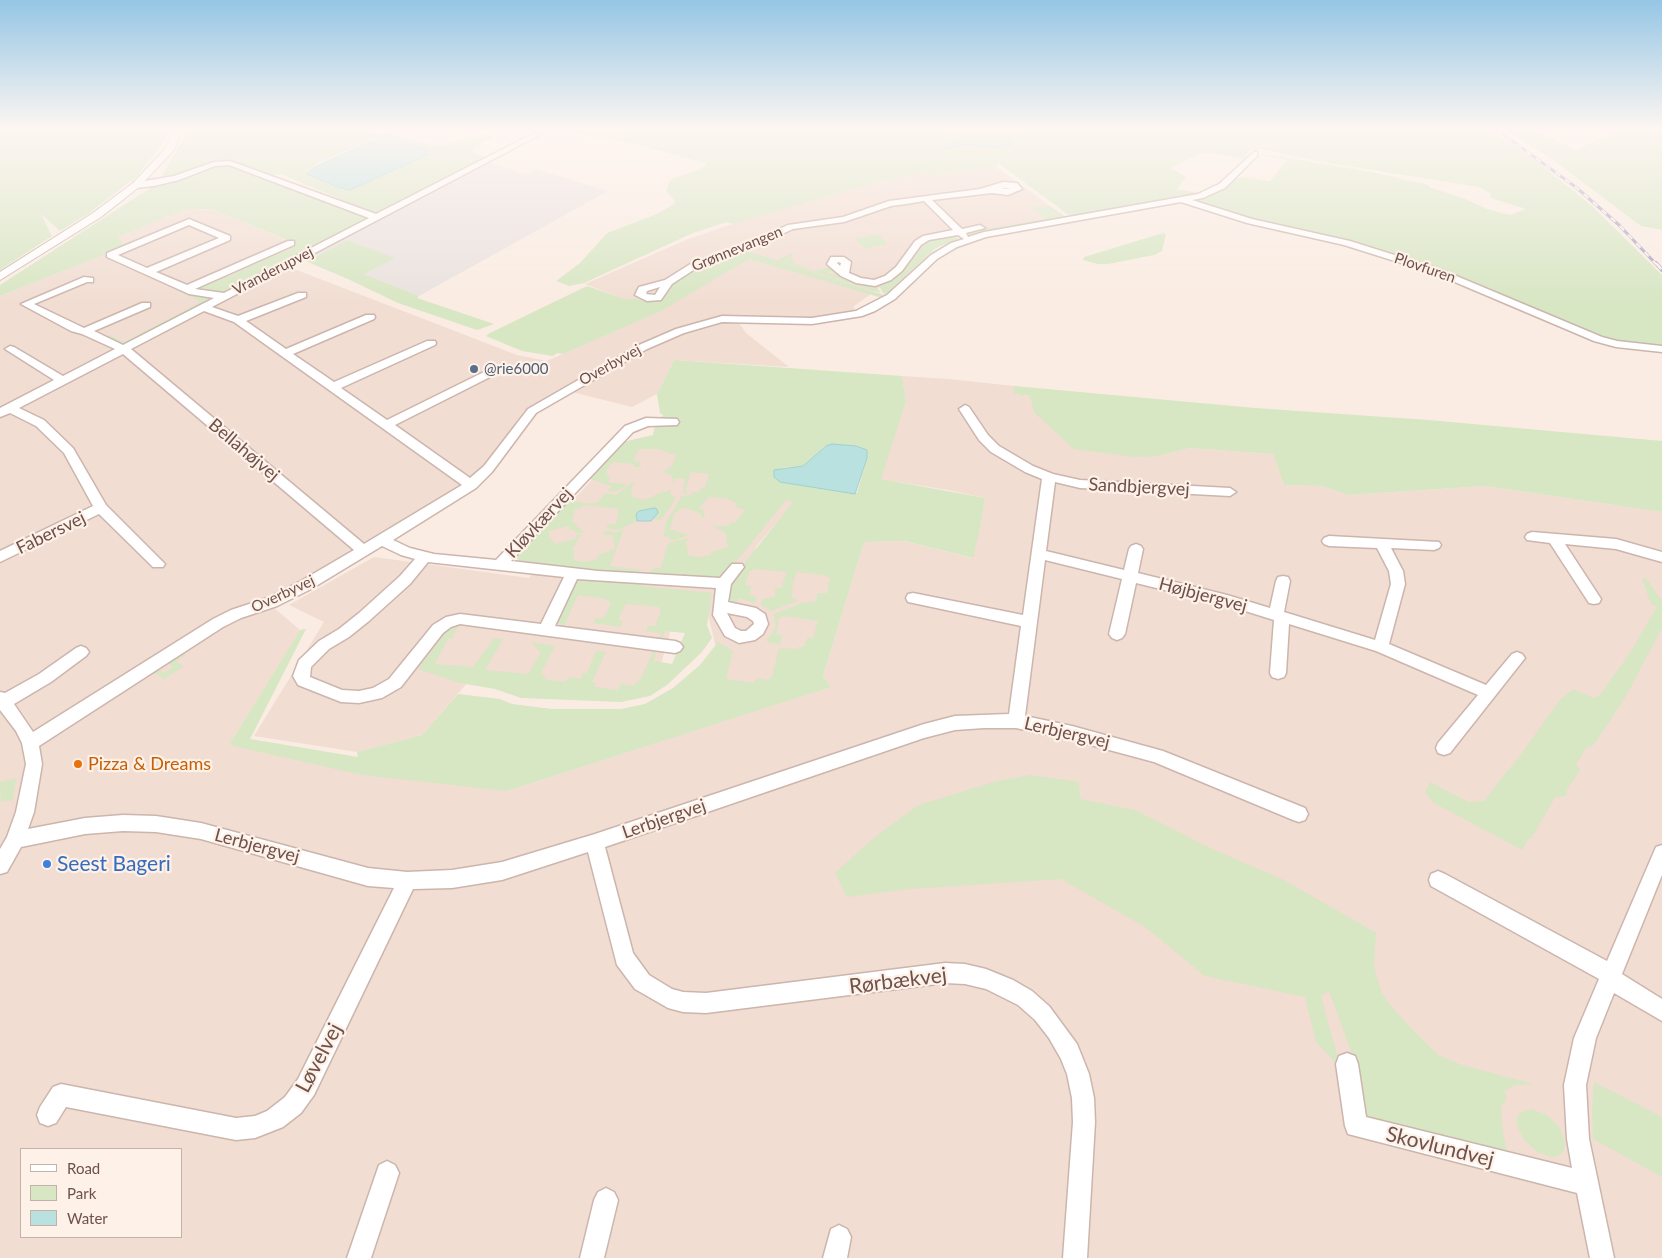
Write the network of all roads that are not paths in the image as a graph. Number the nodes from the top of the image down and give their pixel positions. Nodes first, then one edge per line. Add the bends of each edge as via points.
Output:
1 (131, 189) edge
2 (300, 189) edge
3 (431, 189) edge
4 (1218, 189) edge
5 (992, 190) dead end
6 (926, 199) junction
7 (1184, 200) junction
8 (376, 217) junction
9 (1043, 219) dead end
10 (964, 235) junction
11 (286, 247) dead end
12 (149, 271) junction
13 (844, 274) dead end
14 (0, 278) edge
15 (90, 280) dead end
16 (668, 282) dead end
17 (187, 288) junction
18 (302, 295) dead end
19 (225, 296) junction
20 (146, 305) dead end
21 (204, 307) junction
22 (370, 317) dead end
23 (238, 320) junction
24 (85, 331) junction
25 (431, 343) dead end
26 (124, 349) junction
27 (1662, 349) edge
28 (10, 350) dead end
29 (285, 353) junction
30 (494, 371) dead end
31 (62, 381) junction
32 (333, 388) junction
33 (965, 409) dead end
34 (5, 411) edge
35 (673, 422) dead end
36 (386, 425) junction
37 (1049, 477) junction
38 (471, 485) junction
39 (1230, 492) dead end
40 (102, 508) junction
41 (1532, 537) dead end
42 (1554, 539) junction
43 (382, 540) junction
44 (1329, 541) dead end
45 (1382, 543) junction
46 (1434, 545) dead end
47 (1136, 549) dead end
48 (363, 551) junction
49 (1039, 554) junction
50 (0, 557) edge
51 (425, 557) junction
52 (1662, 557) edge
53 (158, 564) dead end
54 (499, 565) junction
55 (737, 567) dead end
56 (573, 573) junction
57 (1130, 575) junction
58 (1283, 581) dead end
59 (724, 583) junction
60 (913, 598) dead end
61 (1594, 599) dead end
62 (720, 606) dead end
63 (1279, 616) junction
64 (1030, 622) junction
65 (545, 630) junction
66 (1117, 634) dead end
67 (675, 647) dead end
68 (1381, 647) junction
69 (81, 652) dead end
70 (1517, 658) dead end
71 (1278, 673) dead end
72 (1488, 693) junction
73 (2, 700) edge
74 (1016, 721) junction
75 (30, 743) junction
76 (1444, 748) dead end
77 (1299, 814) dead end
78 (15, 840) junction
79 (595, 842) junction
80 (1662, 853) edge
81 (0, 866) edge
82 (1438, 880) dead end
83 (407, 881) junction
84 (1611, 977) junction
85 (1662, 1011) edge
86 (1347, 1064) dead end
87 (48, 1115) dead end
88 (387, 1173) dead end
89 (1585, 1183) junction
90 (606, 1200) dead end
91 (359, 1258) edge
92 (592, 1258) edge
93 (1075, 1258) edge
94 (1602, 1258) edge

1 - 14 street via 97,215
2 - 8 street
3 - 8 street, Vranderupvej
4 - 7 street, Overbyvej
5 - 6 street, Grønnevangen
6 - 10 street
6 - 16 street, Grønnevangen via 889,204 852,217 790,227 744,248 704,261
7 - 10 street, Overbyvej
7 - 27 street, Plovfuren via 1250,221 1347,243 1439,272 1598,339
8 - 19 street, Vranderupvej
9 - 10 street
10 - 13 street via 926,238 918,243 899,269 883,280 866,282
10 - 38 street, Overbyvej via 934,256 891,297 858,314 812,321 722,319 680,331 643,347 532,411 488,469
11 - 17 street
12 - 12 street via 110,255 189,222 227,238
12 - 17 street
15 - 24 street, Bellahøjvej via 26,304
17 - 19 street via 193,292
18 - 23 street
19 - 21 street, Vranderupvej
20 - 24 street
21 - 23 street
21 - 26 street, Vranderupvej
22 - 29 street
23 - 29 street
24 - 26 street, Bellahøjvej
25 - 32 street
26 - 31 street, Vranderupvej
26 - 48 street, Bellahøjvej
28 - 31 street
29 - 32 street
30 - 36 street
31 - 34 street, Vranderupvej
32 - 36 street
33 - 37 street, Sandbjergvej via 995,449 1028,469
34 - 40 street, Fabersvej via 40,424 69,451
35 - 54 street, Kløvkærvej via 649,429 629,429
36 - 38 street
37 - 39 street, Sandbjergvej via 1080,484
37 - 49 street
38 - 43 street, Overbyvej
40 - 50 street, Fabersvej
40 - 53 street, Fabersvej
41 - 42 street
42 - 52 street via 1616,544
42 - 61 street
43 - 48 street, Overbyvej
43 - 51 street, Kløvkærvej
44 - 45 street
45 - 46 street
45 - 68 street via 1398,584
47 - 57 street
48 - 75 street, Overbyvej via 272,602 218,623
49 - 57 street, Højbjergvej
49 - 64 street
51 - 54 street, Kløvkærvej
51 - 65 street via 364,617 324,645 304,664 300,676 304,681 341,696 376,694 395,683 438,629 446,622 460,619
54 - 56 street
55 - 59 street
56 - 59 street
56 - 65 street
57 - 63 street, Højbjergvej
57 - 66 street
58 - 63 street
59 - 62 street
60 - 64 street
63 - 68 street, Højbjergvej
63 - 71 street
64 - 74 street
65 - 67 street
68 - 72 street, Højbjergvej
69 - 73 street via 45,678
70 - 72 street
72 - 76 street
73 - 75 street
74 - 77 street, Lerbjergvej via 1156,756
74 - 79 street, Lerbjergvej via 955,723 924,730
75 - 78 street via 34,764 31,787
78 - 81 street
78 - 83 street, Lerbjergvej via 85,826 156,824 201,831 368,877
79 - 83 street, Lerbjergvej via 502,872
79 - 93 street, Rørbækvej via 624,958 642,982 668,998 706,1003 945,973 986,978 1024,998 1052,1025 1069,1052 1083,1098
80 - 84 street
82 - 84 street
83 - 87 street, Løvelvej via 306,1087 293,1104 275,1118 255,1127 236,1129 61,1095
84 - 85 street
84 - 89 street via 1585,1038 1575,1085 1575,1114
86 - 89 street, Skovlundvej via 1356,1126
88 - 91 street
89 - 94 street
90 - 92 street

